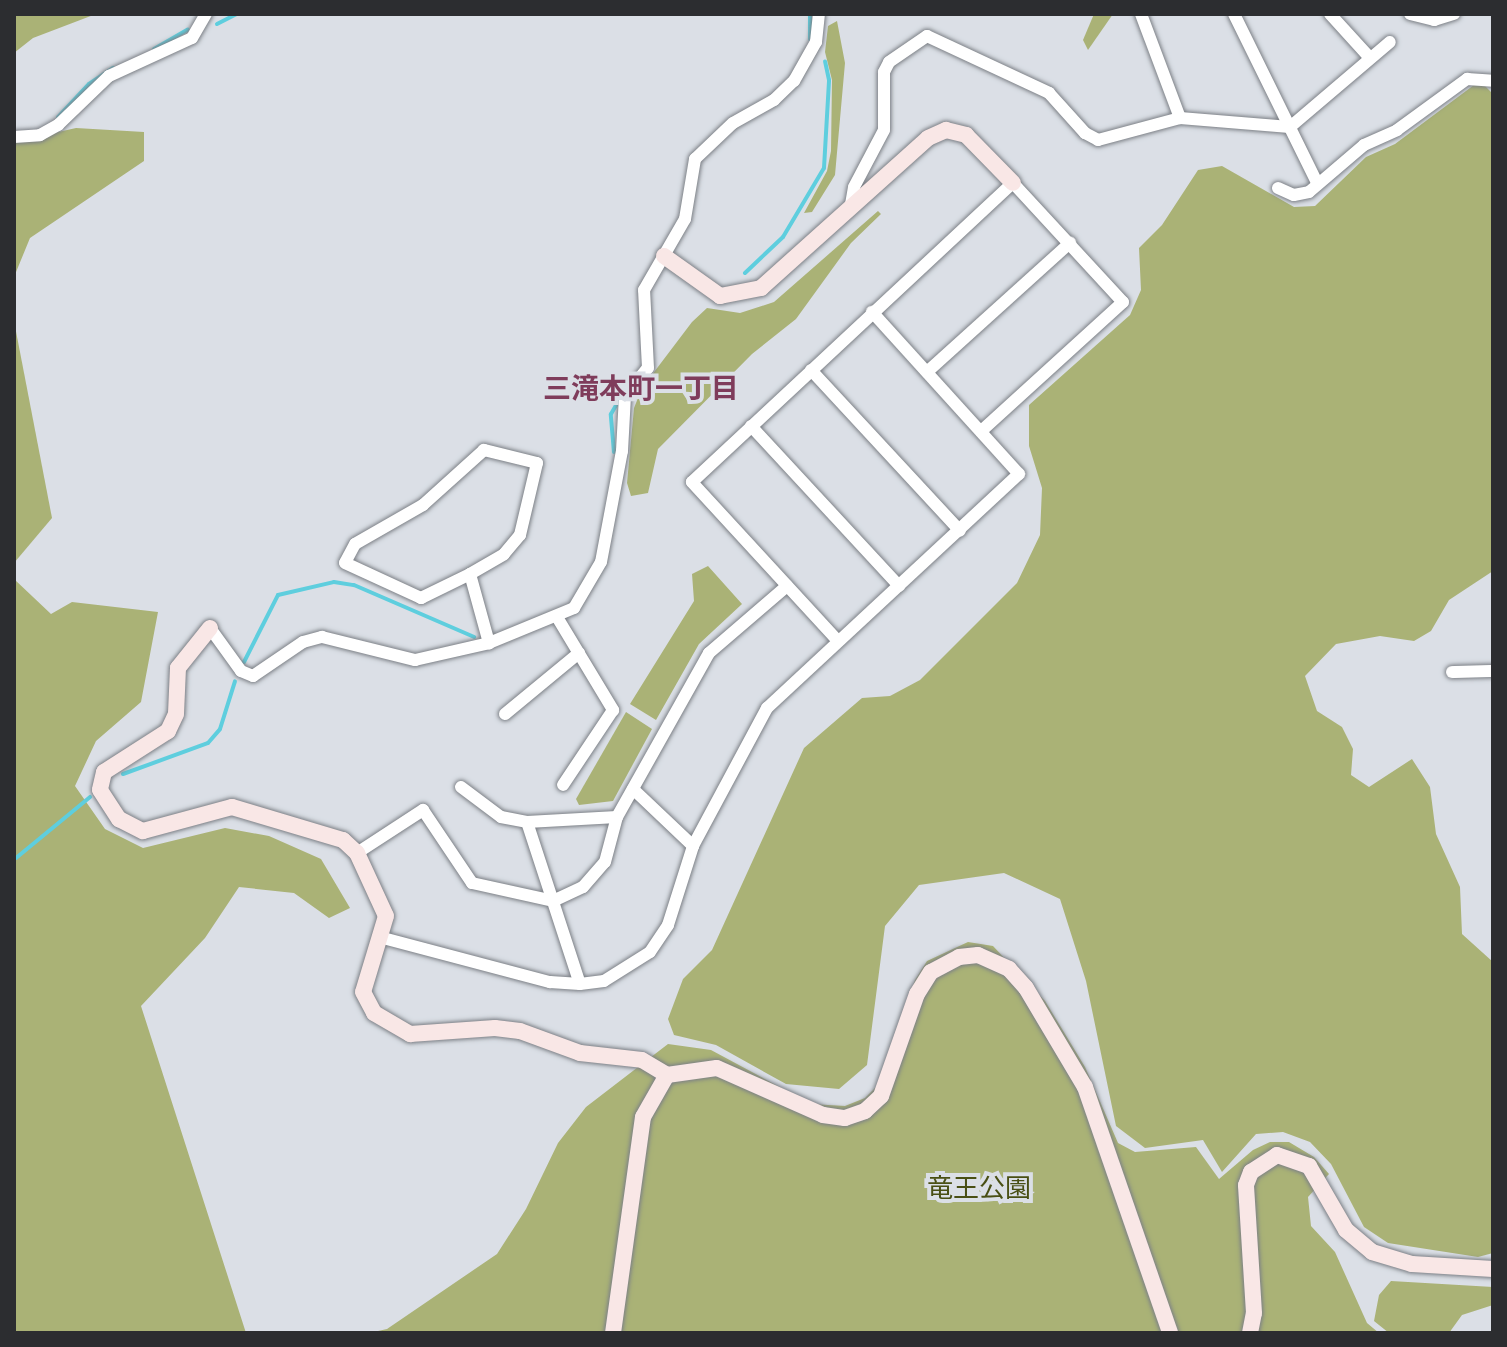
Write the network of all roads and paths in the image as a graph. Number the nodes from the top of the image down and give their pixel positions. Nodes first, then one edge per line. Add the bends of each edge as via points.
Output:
1 (206, 14) edge
2 (819, 14) edge
3 (1141, 14) edge
4 (1234, 14) edge
5 (1330, 14) edge
6 (1410, 14) edge
7 (1454, 14) edge
8 (1390, 42) dead end
9 (1370, 58) junction
10 (1493, 81) edge
11 (1180, 118) junction
12 (1290, 127) junction
13 (14, 137) edge
14 (1013, 183) junction
15 (1317, 183) junction
16 (1278, 188) dead end
17 (850, 211) junction
18 (1070, 243) junction
19 (664, 256) junction
20 (872, 312) junction
21 (811, 370) junction
22 (927, 372) junction
23 (751, 426) junction
24 (981, 431) junction
25 (960, 531) junction
26 (470, 574) junction
27 (787, 586) junction
28 (899, 586) junction
29 (557, 617) junction
30 (210, 628) joint
31 (838, 641) junction
32 (489, 643) junction
33 (579, 653) junction
34 (1493, 671) edge
35 (1452, 672) dead end
36 (505, 714) dead end
37 (563, 785) dead end
38 (461, 787) dead end
39 (633, 789) junction
40 (617, 817) junction
41 (527, 822) junction
42 (693, 846) junction
43 (357, 853) junction
44 (553, 901) junction
45 (383, 938) junction
46 (580, 984) junction
47 (667, 1075) junction
48 (1493, 1269) edge
49 (613, 1333) edge
50 (1170, 1333) edge
51 (1250, 1333) edge

1 - 13 street via 192,38 109,76 58,125 40,135
2 - 19 street via 816,42 794,81 774,100 733,123 695,159 685,219
3 - 11 street
4 - 12 street
5 - 9 street
6 - 7 street via 1434,20
8 - 9 street
9 - 12 street
10 - 15 street via 1467,79 1397,130 1364,145
11 - 12 street
11 - 17 street via 1098,140 1049,93 927,36 889,62 884,72 884,130 854,187
12 - 15 street
14 - 17 street via 966,135 946,130 928,138
14 - 18 street
14 - 20 street
15 - 16 street via 1309,192 1294,195
17 - 19 street via 775,280 735,297 707,289
18 - 22 street
18 - 24 street via 1123,302
19 - 29 street via 644,290 648,368 625,396 622,451 601,562 574,608
20 - 21 street
20 - 22 street
21 - 23 street
21 - 25 street
22 - 24 street
23 - 27 street via 692,482
23 - 28 street
24 - 25 street via 1019,474
25 - 28 street
26 - 26 street via 421,598 345,563 355,544 423,505 484,450 537,463 520,535 504,554
26 - 32 street
27 - 31 street
27 - 39 street via 709,653
28 - 31 street
29 - 32 street
29 - 33 street
30 - 32 street via 241,671 253,676 303,642 322,637 415,660
30 - 43 street via 178,668 174,722 160,739 104,772 100,790 105,802 135,830 232,807 335,836
31 - 42 street via 767,708
33 - 36 street
33 - 37 street via 613,710
34 - 35 street
38 - 41 street via 501,817
39 - 40 street
39 - 42 street
40 - 41 street
40 - 44 street via 605,862 583,887
41 - 44 street
42 - 46 street via 668,925 650,952 604,981
43 - 44 street via 423,810 472,883
43 - 45 street via 386,916
44 - 46 street
45 - 46 street via 550,982
45 - 47 street via 363,998 374,1013 401,1031 520,1031 580,1053 642,1060
47 - 49 street via 643,1117
47 - 50 street via 717,1068 800,1108 823,1115 855,1114 881,1096 917,994 931,972 959,957 994,960 1026,988 1085,1087
48 - 51 street via 1412,1264 1372,1252 1346,1230 1309,1166 1277,1155 1251,1172 1246,1185 1254,1313

